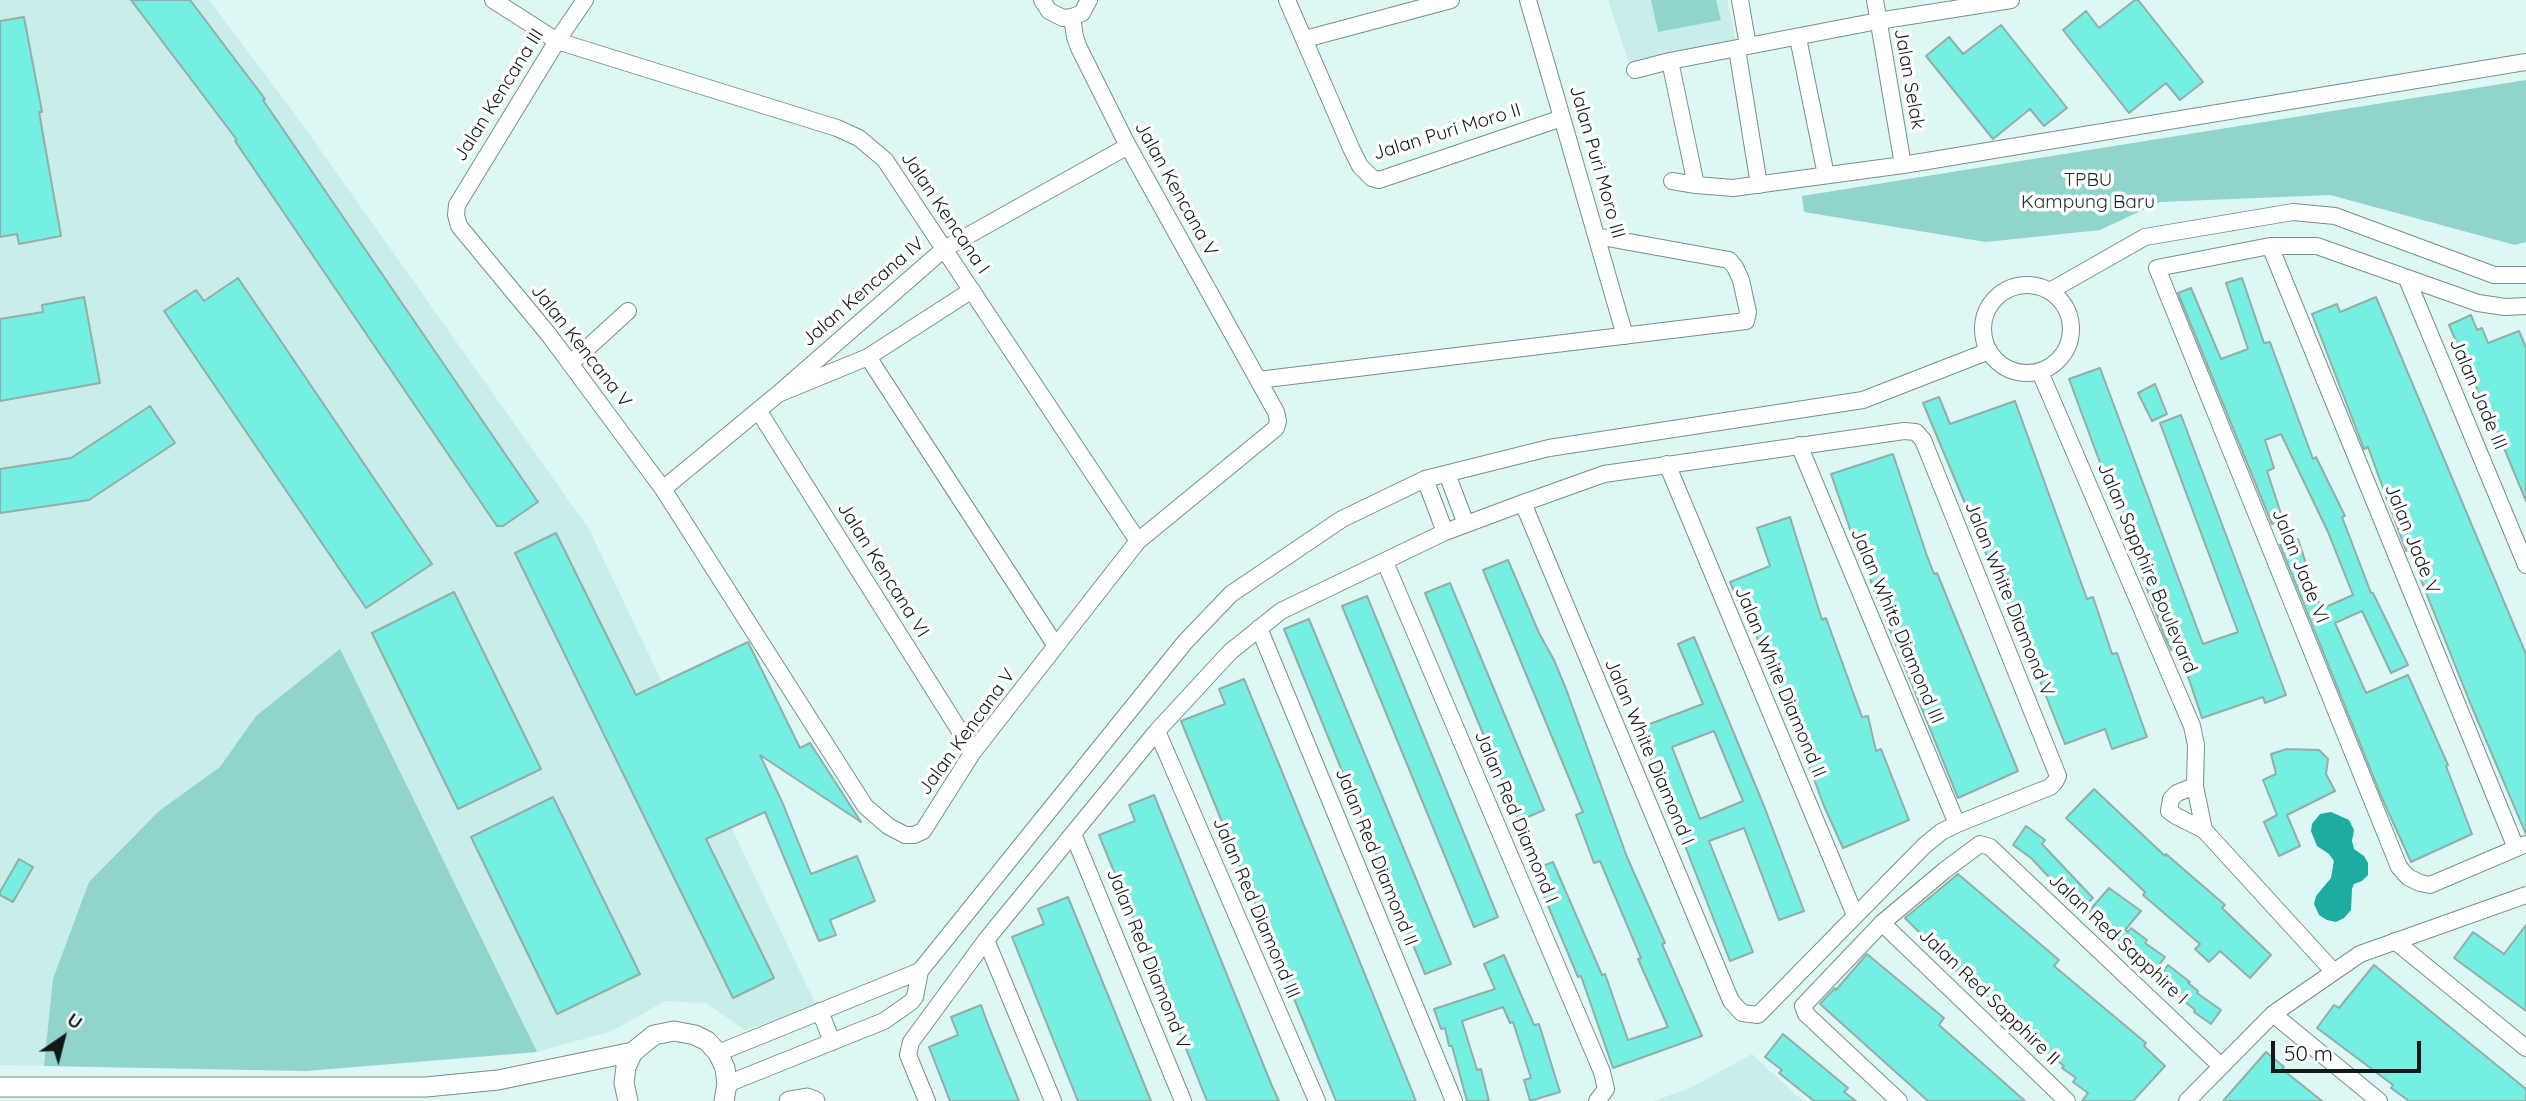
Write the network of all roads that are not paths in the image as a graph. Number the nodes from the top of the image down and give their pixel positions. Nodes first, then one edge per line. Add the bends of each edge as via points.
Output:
1 (493, 0) edge
2 (585, 0) edge
3 (1042, 0) edge
4 (1089, 0) edge
5 (1287, 0) edge
6 (1451, 0) edge
7 (1528, 0) edge
8 (1740, 0) edge
9 (1875, 0) edge
10 (2011, 0) edge
11 (1068, 18) junction
12 (1878, 21) junction
13 (1798, 38) junction
14 (1305, 39) junction
15 (557, 41) junction
16 (1742, 48) junction
17 (1670, 61) junction
18 (2526, 62) edge
19 (1634, 70) dead end
20 (1562, 118) junction
21 (1128, 146) junction
22 (1903, 165) junction
23 (1826, 175) junction
24 (1672, 181) dead end
25 (1696, 185) junction
26 (1759, 185) junction
27 (456, 215) joint
28 (1596, 236) junction
29 (2270, 246) junction
30 (944, 249) junction
31 (2526, 275) edge
32 (2406, 279) junction
33 (972, 290) junction
34 (2050, 291) junction
35 (2526, 306) edge
36 (628, 311) dead end
37 (1625, 335) junction
38 (1989, 351) junction
39 (867, 357) junction
40 (570, 364) junction
41 (2040, 372) junction
42 (1258, 380) junction
43 (778, 394) junction
44 (758, 410) junction
45 (1799, 445) junction
46 (1667, 464) junction
47 (1447, 474) junction
48 (1425, 479) junction
49 (663, 489) junction
50 (1523, 503) junction
51 (1466, 524) junction
52 (1445, 532) junction
53 (1138, 541) junction
54 (1385, 562) junction
55 (2526, 565) edge
56 (1259, 628) junction
57 (1056, 646) junction
58 (1157, 732) junction
59 (973, 752) junction
60 (2195, 786) junction
61 (1957, 824) junction
62 (2204, 830) junction
63 (1073, 834) junction
64 (2521, 846) edge
65 (2526, 895) edge
66 (1855, 915) junction
67 (1882, 923) junction
68 (986, 940) junction
69 (2395, 941) junction
70 (919, 971) junction
71 (2333, 971) junction
72 (820, 1011) junction
73 (2273, 1014) junction
74 (832, 1042) junction
75 (2526, 1048) edge
76 (633, 1052) junction
77 (718, 1053) junction
78 (2221, 1066) junction
79 (0, 1087) edge
80 (725, 1093) edge
81 (1602, 1095) edge
82 (628, 1101) edge
83 (789, 1101) edge
84 (815, 1101) edge
85 (927, 1101) edge
86 (1053, 1101) edge
87 (1183, 1101) edge
88 (1317, 1101) edge
89 (1454, 1101) edge
90 (1899, 1101) edge
91 (2067, 1101) edge
92 (2187, 1101) edge
93 (2379, 1101) edge

1 - 15 street, Jalan Kencana I
2 - 15 street, Jalan Kencana III
3 - 11 street via 1049,11
4 - 11 street via 1082,13
5 - 14 street
6 - 14 street
7 - 20 street, Jalan Puri Moro III
8 - 16 street
9 - 12 street, Jalan Selak
10 - 12 street
11 - 21 street, Jalan Kencana V
12 - 13 street
12 - 22 street, Jalan Selak
13 - 16 street
13 - 23 street
14 - 20 street, Jalan Puri Moro II via 1351,148 1372,178 1379,180
15 - 27 street, Jalan Kencana III via 457,205
15 - 30 street, Jalan Kencana I via 859,138 885,160
16 - 17 street
16 - 26 street
17 - 19 street
17 - 25 street
18 - 22 street
20 - 28 street, Jalan Puri Moro III
21 - 30 street, Jalan Kencana IV
21 - 42 street, Jalan Kencana V
22 - 23 street
23 - 26 street
24 - 25 street
25 - 26 street
27 - 40 street, Jalan Kencana V via 458,226
28 - 37 street, Jalan Puri Moro III
28 - 37 street via 1729,260 1741,280 1746,321
29 - 32 street via 2317,246
29 - 64 street, Jalan Jade V
29 - 64 street, Jalan Jade VI via 2157,268 2399,867 2408,877 2430,885
30 - 33 street, Jalan Kencana I
30 - 43 street, Jalan Kencana IV
31 - 34 street via 2494,275 2335,216 2293,212 2145,237
32 - 35 street via 2478,303
32 - 55 street, Jalan Jade III
33 - 39 street, Jalan Kencana IV
33 - 53 street, Jalan Kencana I
34 - 38 street via 2022,285 1996,298 1983,323
34 - 41 street via 2065,307 2070,342 2063,355
36 - 40 street
37 - 42 street
38 - 41 street via 2011,370
38 - 47 street via 1863,400 1549,448
39 - 43 street, Jalan Kencana IV
39 - 57 street
40 - 49 street, Jalan Kencana V
41 - 60 street, Jalan Sapphire Boulevard via 2192,726
42 - 53 street, Jalan Kencana V via 1276,412 1276,428
43 - 44 street, Jalan Kencana IV
44 - 49 street, Jalan Kencana IV
44 - 59 street, Jalan Kencana VI
45 - 46 street
45 - 61 street, Jalan White Diamond III
45 - 61 street, Jalan White Diamond V via 1904,431 1916,432 1923,440 2058,776 2050,787
46 - 50 street via 1604,474
46 - 66 street, Jalan White Diamond II
47 - 48 street
47 - 51 street
48 - 52 street
48 - 70 street via 1342,519 1231,594 1185,642
49 - 59 street, Jalan Kencana V via 865,806 888,826 905,835 923,831
50 - 51 street
50 - 66 street, Jalan White Diamond I via 1731,1001 1742,1013 1758,1016
51 - 52 street
52 - 54 street
53 - 57 street, Jalan Kencana V
54 - 56 street via 1281,611
54 - 81 street, Jalan Red Diamond I via 1602,1072
56 - 58 street via 1230,652
56 - 89 street, Jalan Red Diamond II
57 - 59 street, Jalan Kencana V
58 - 63 street
58 - 88 street, Jalan Red Diamond III
60 - 62 street, Jalan Sapphire Boulevard
60 - 62 street via 2177,793 2169,811
61 - 66 street via 1924,846
62 - 71 street
63 - 68 street
63 - 87 street, Jalan Red Diamond V
65 - 69 street
67 - 78 street, Jalan Red Sapphire I via 1980,844 1990,847
67 - 90 street via 1804,1002 1804,1011
67 - 91 street, Jalan Red Sapphire II
68 - 85 street via 911,1042 908,1055
68 - 86 street
69 - 71 street via 2360,954
69 - 75 street
70 - 72 street
70 - 74 street via 911,1002 887,1019
71 - 73 street
72 - 74 street
72 - 77 street
73 - 78 street
73 - 93 street
74 - 80 street
76 - 77 street via 654,1035 674,1031 695,1035
76 - 79 street via 499,1080 426,1087
76 - 82 street via 624,1083
77 - 80 street via 725,1068
78 - 92 street
83 - 84 street

